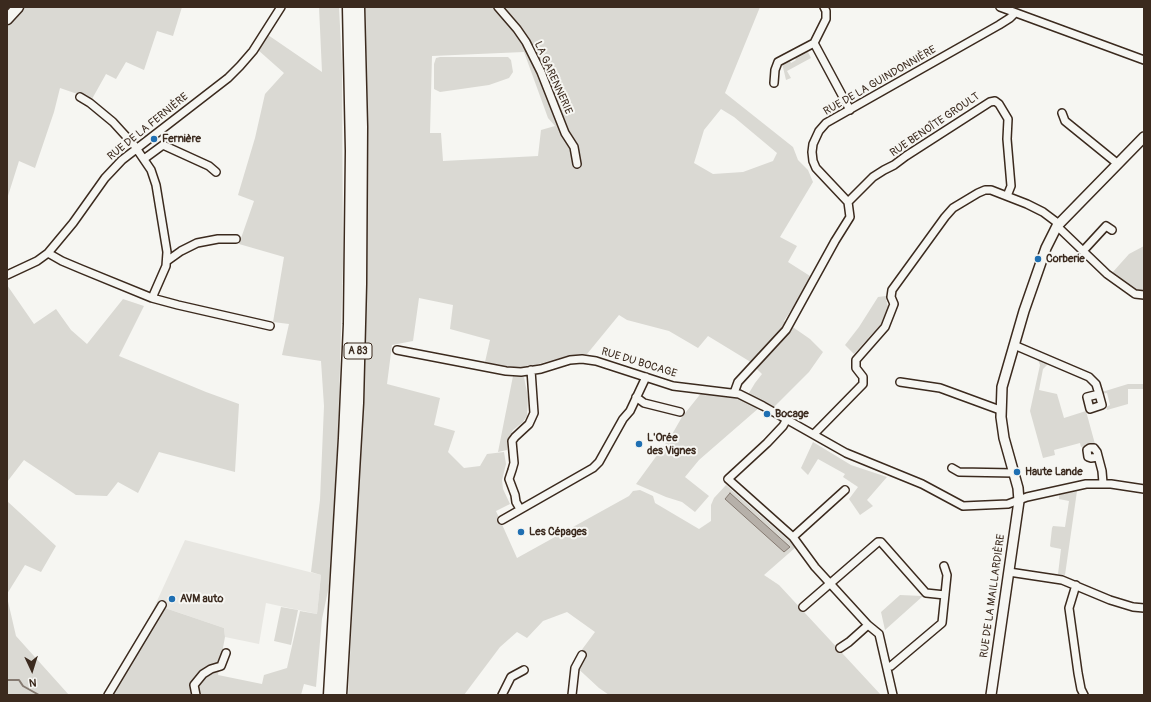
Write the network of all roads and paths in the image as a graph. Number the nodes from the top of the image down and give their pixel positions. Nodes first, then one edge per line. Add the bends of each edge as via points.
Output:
1 (18, 7) edge
2 (281, 7) edge
3 (344, 7) edge
4 (349, 7) edge
5 (358, 7) edge
6 (498, 7) edge
7 (824, 7) edge
8 (1000, 7) edge
9 (1014, 13) junction
10 (7, 19) edge
11 (814, 43) junction
12 (1144, 60) edge
13 (774, 82) dead end
14 (80, 97) dead end
15 (850, 110) junction
16 (1062, 113) dead end
17 (1144, 137) edge
18 (136, 148) junction
19 (144, 160) junction
20 (577, 164) dead end
21 (1118, 164) junction
22 (216, 172) dead end
23 (1007, 196) junction
24 (848, 202) junction
25 (1058, 225) junction
26 (1112, 230) dead end
27 (236, 239) dead end
28 (1084, 251) junction
29 (48, 252) junction
30 (167, 261) junction
31 (7, 275) edge
32 (1144, 295) edge
33 (152, 298) junction
34 (270, 326) dead end
35 (1014, 345) junction
36 (397, 350) dead end
37 (531, 370) junction
38 (646, 377) junction
39 (900, 382) dead end
40 (734, 393) junction
41 (1099, 394) dead end
42 (636, 397) junction
43 (1000, 410) junction
44 (680, 412) dead end
45 (786, 419) junction
46 (814, 434) junction
47 (1098, 457) dead end
48 (952, 468) dead end
49 (1014, 473) junction
50 (1103, 483) junction
51 (1144, 489) edge
52 (845, 490) dead end
53 (1019, 501) junction
54 (520, 509) junction
55 (502, 520) dead end
56 (341, 525) junction
57 (793, 537) junction
58 (944, 566) dead end
59 (1009, 572) junction
60 (830, 584) junction
61 (1076, 585) junction
62 (945, 595) junction
63 (162, 605) dead end
64 (803, 607) dead end
65 (1144, 608) edge
66 (868, 625) junction
67 (840, 648) dead end
68 (226, 653) dead end
69 (582, 655) dead end
70 (887, 667) junction
71 (524, 670) dead end
72 (108, 695) edge
73 (196, 695) edge
74 (330, 695) edge
75 (340, 695) edge
76 (502, 695) edge
77 (572, 695) edge
78 (893, 695) edge
79 (991, 695) edge
80 (1084, 695) edge

1 - 10 main road
2 - 18 street, RUE DE LA FERNIÈRE via 253,51 228,78
3 - 56 highway via 347,208 338,501
4 - 56 highway, A 83 via 352,227
5 - 75 highway, A 83 via 361,277 357,403
6 - 20 street, LA GARENNERIE via 526,42 565,133 574,147
7 - 11 street via 826,19
8 - 9 street
9 - 12 street
9 - 15 street, RUE DE LA GUINDONNIÈRE via 999,25
11 - 13 street via 778,62
11 - 15 street
14 - 18 street via 113,122
15 - 24 street, RUE DE LA GUINDONNIÈRE via 819,131 812,152 816,168
16 - 21 street via 1065,121
17 - 21 street, RUE DE LA MAILLARDIÈRE
18 - 19 street
18 - 29 street, RUE DE LA FERNIÈRE via 105,178
19 - 22 street via 162,145 209,166
19 - 30 street via 156,185
21 - 25 street, RUE DE LA MAILLARDIÈRE
23 - 24 street, RUE BENOÎTE GROULT via 1011,186 1008,119 995,101 873,177
23 - 25 street via 1043,212
23 - 46 street via 985,190 953,208 945,217 892,290 894,304 885,327 856,360 856,368 863,377 863,384
24 - 40 street via 850,217 786,330 738,382
25 - 28 street
25 - 35 street, RUE DE LA MAILLARDIÈRE via 1046,248
26 - 28 street via 1106,226
27 - 30 street via 197,243
28 - 32 street via 1107,274 1135,294
29 - 31 street, RUE DE LA FERNIÈRE via 37,261
29 - 33 street via 81,269
30 - 33 street
33 - 34 street
35 - 41 street via 1089,377 1096,384
35 - 43 street, RUE DE LA MAILLARDIÈRE via 1002,387
36 - 37 street, RUE DU BOCAGE via 506,371
37 - 38 street, RUE DU BOCAGE via 582,359 596,360
37 - 54 street via 534,413 529,424 512,441 514,463 509,479
38 - 40 street, RUE DU BOCAGE via 673,386
38 - 42 street
39 - 43 street via 940,388
40 - 45 street, RUE DU BOCAGE
42 - 44 street via 644,403
42 - 54 street via 630,411 593,468
43 - 49 street, RUE DE LA MAILLARDIÈRE via 1004,438
45 - 46 street, RUE DU BOCAGE
45 - 57 street via 767,443 728,479
46 - 53 street, RUE DU BOCAGE via 846,453 922,484 960,505 971,507
47 - 50 street
48 - 49 street via 959,472
49 - 53 street, RUE DE LA MAILLARDIÈRE
50 - 51 street, RUE DU BOCAGE
50 - 53 street, RUE DU BOCAGE via 1074,486
52 - 57 street
53 - 59 street, RUE DE LA MAILLARDIÈRE
54 - 55 street
56 - 74 highway, A 83
57 - 60 street
58 - 62 street via 947,575
59 - 61 street via 1062,580
59 - 79 street, RUE DE LA MAILLARDIÈRE
60 - 62 street via 881,542 926,593
60 - 64 street
60 - 66 street
61 - 65 street via 1110,600
61 - 80 street via 1070,608 1078,673
62 - 70 street via 942,623
63 - 72 street
66 - 67 street
66 - 70 street via 879,634
68 - 73 street via 221,666 203,674 194,685
69 - 77 street via 575,668
70 - 78 street
71 - 76 street via 511,677

